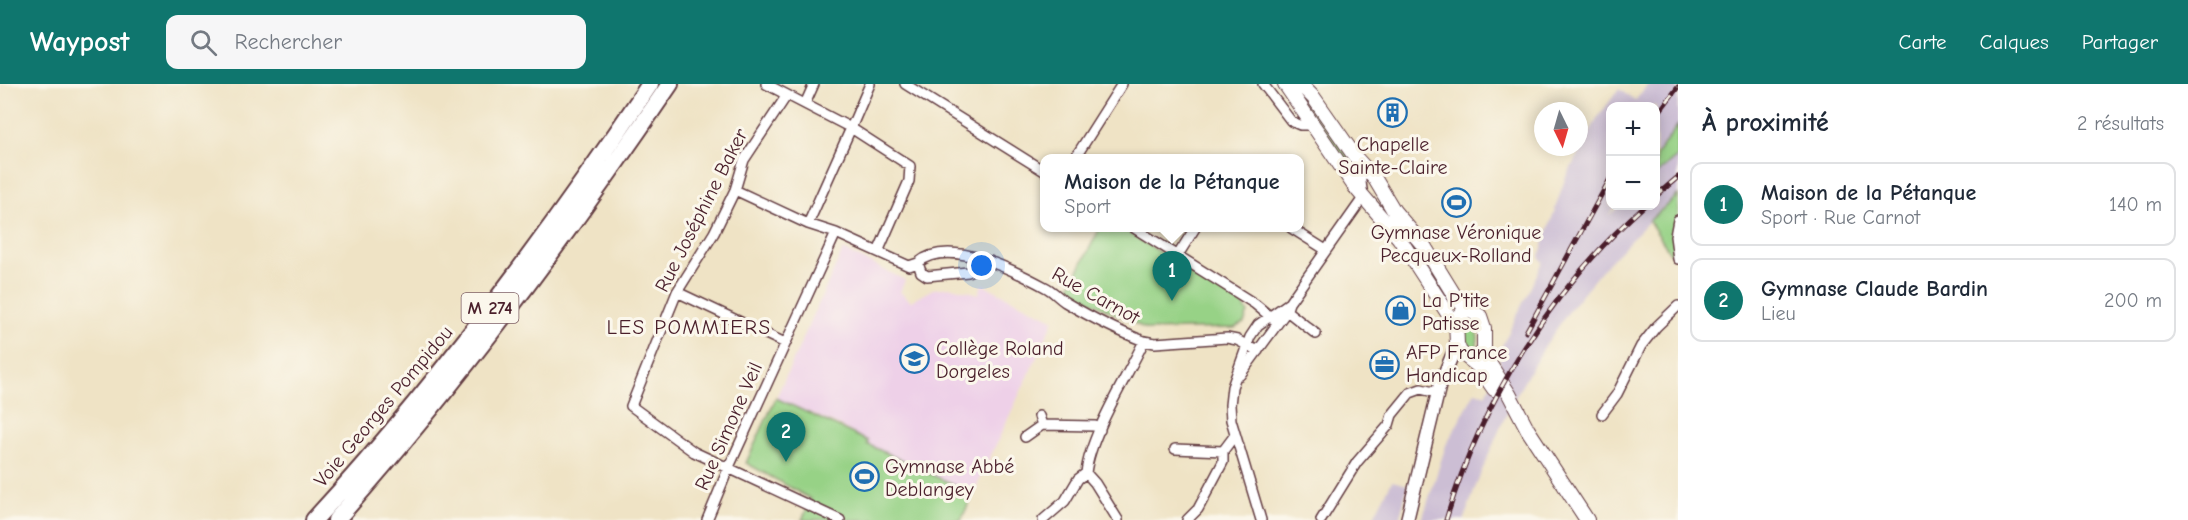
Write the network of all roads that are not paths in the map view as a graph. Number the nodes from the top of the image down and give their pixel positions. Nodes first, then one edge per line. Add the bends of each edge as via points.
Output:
1 (650, 84) edge
2 (670, 84) edge
3 (766, 84) edge
4 (814, 84) edge
5 (870, 84) edge
6 (905, 84) edge
7 (1122, 84) edge
8 (1263, 84) edge
9 (1286, 84) edge
10 (1300, 84) edge
11 (1307, 84) edge
12 (787, 94) junction
13 (1314, 98) junction
14 (805, 104) junction
15 (1312, 125) junction
16 (851, 128) junction
17 (1078, 154) edge
18 (1356, 158) junction
19 (1040, 168) edge
20 (735, 190) junction
21 (1364, 198) junction
22 (1394, 211) junction
23 (1678, 220) edge
24 (808, 224) junction
25 (1141, 232) edge
26 (1192, 232) edge
27 (1297, 232) edge
28 (836, 233) junction
29 (1326, 250) junction
30 (878, 252) junction
31 (1178, 255) junction
32 (1678, 259) edge
33 (990, 261) junction
34 (918, 263) junction
35 (677, 292) junction
36 (1678, 306) edge
37 (1286, 308) junction
38 (1470, 310) junction
39 (1270, 315) junction
40 (1278, 323) junction
41 (1455, 326) junction
42 (1316, 334) dead end
43 (1144, 341) junction
44 (785, 343) junction
45 (1457, 344) junction
46 (1248, 346) junction
47 (1484, 350) junction
48 (1258, 351) junction
49 (1470, 359) junction
50 (1445, 373) junction
51 (1237, 379) junction
52 (1438, 393) junction
53 (1518, 414) junction
54 (1602, 414) dead end
55 (1100, 430) junction
56 (1235, 435) junction
57 (1025, 436) dead end
58 (1175, 449) dead end
59 (1222, 451) junction
60 (1242, 460) junction
61 (1223, 462) junction
62 (729, 467) junction
63 (1086, 472) junction
64 (314, 520) edge
65 (336, 520) edge
66 (707, 520) edge
67 (840, 520) edge
68 (1043, 520) edge
69 (1118, 520) edge
70 (1188, 520) edge
71 (1261, 520) edge
72 (1321, 520) edge
73 (1407, 520) edge
74 (1587, 520) edge

1 - 64 highway, Voie Georges Pompidou / M 274 via 476,327
2 - 65 highway, Voie Georges Pompidou / M 274 via 487,340
3 - 12 street
4 - 14 street
5 - 16 street
6 - 19 street
7 - 17 street
8 - 15 street via 1292,121
9 - 15 main road
10 - 13 main road
11 - 13 main road
12 - 14 street
12 - 20 street, Rue Joséphine Baker via 744,160
13 - 18 main road
14 - 16 street
15 - 21 main road
16 - 24 street
16 - 30 street via 910,166 909,181
18 - 21 street
18 - 22 main road
20 - 24 street
20 - 35 street, Rue Joséphine Baker
21 - 22 street
21 - 29 street
21 - 41 main road via 1399,238
22 - 38 main road via 1424,246 1456,298
23 - 32 street
24 - 28 street
25 - 31 street
26 - 31 street
27 - 29 street
28 - 30 street
28 - 44 street, Rue Simone Veil
29 - 37 street
30 - 34 street via 909,266
31 - 39 street
33 - 34 street, Rue Carnot via 936,254
33 - 34 street via 968,272 927,276
33 - 43 street, Rue Carnot
35 - 44 street
35 - 62 street, Rue Joséphine Baker via 631,406 694,452
36 - 54 street via 1641,346 1617,394
37 - 39 street
37 - 40 street
37 - 42 street
38 - 41 main road via 1458,316
38 - 47 main road via 1482,321
39 - 40 street
39 - 46 street via 1258,325
40 - 48 street
41 - 45 main road
43 - 46 street, Rue Carnot via 1227,338
43 - 55 street
44 - 62 street, Rue Simone Veil
45 - 49 main road
45 - 50 main road
46 - 48 street, Rue Carnot
46 - 51 street
47 - 49 main road
47 - 53 main road
48 - 51 street
49 - 50 main road
49 - 53 main road via 1501,400
50 - 52 main road
51 - 56 street via 1230,405
52 - 72 street via 1421,389 1410,393 1357,462
52 - 73 main road
53 - 74 main road
55 - 57 street via 1095,426 1041,420
55 - 63 street
56 - 59 street
56 - 60 street
58 - 59 street
59 - 61 street
60 - 61 street
60 - 71 street
61 - 70 street
62 - 66 street, Rue Simone Veil
62 - 67 street
63 - 68 street via 1065,501
63 - 69 street

